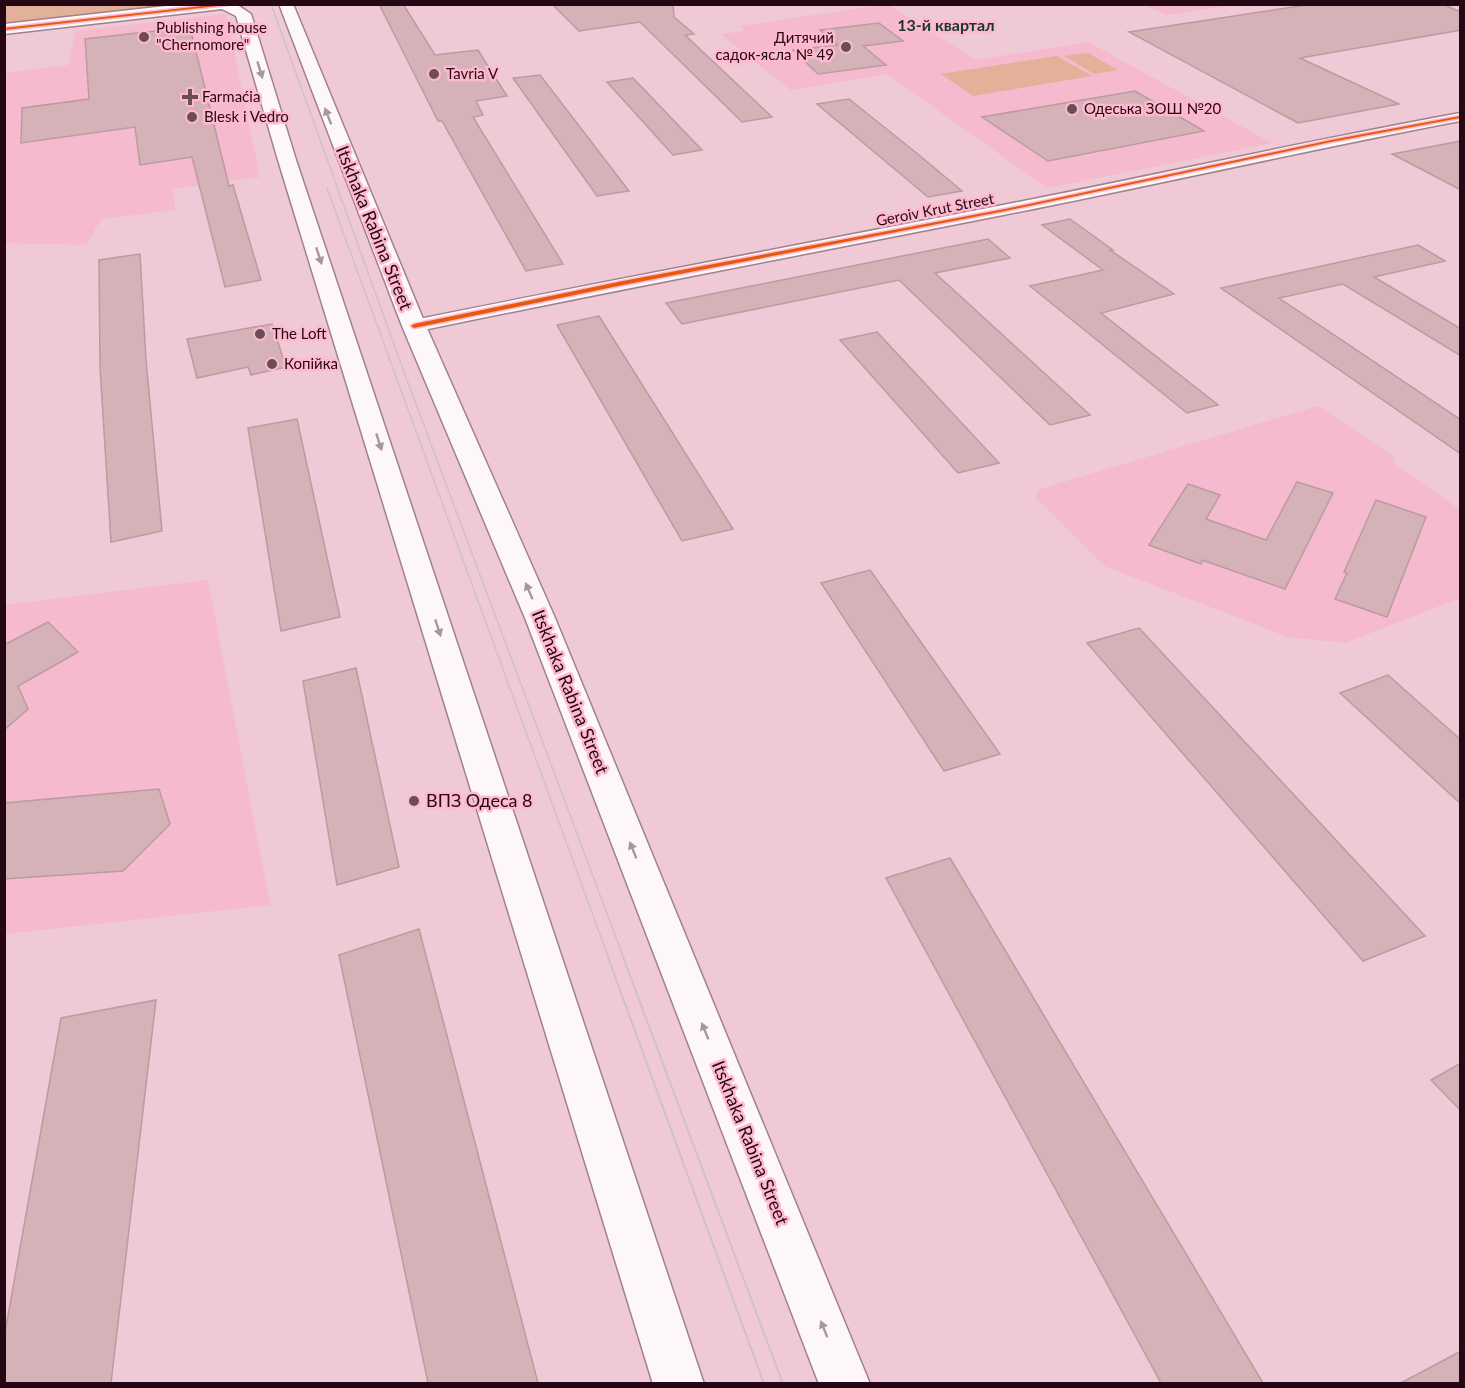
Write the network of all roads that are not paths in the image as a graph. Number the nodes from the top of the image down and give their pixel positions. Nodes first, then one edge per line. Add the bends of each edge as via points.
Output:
1 (286, 4) edge
2 (227, 5) edge
3 (4, 29) edge
4 (1461, 117) edge
5 (414, 326) junction
6 (679, 1383) edge
7 (845, 1383) edge

5 -> 1 main road, Itskhaka Rabina Street
2 - 3 main road
2 -> 6 main road via 243,14
4 - 5 street, Geroiv Krut Street
7 -> 5 main road, Itskhaka Rabina Street via 540,618

